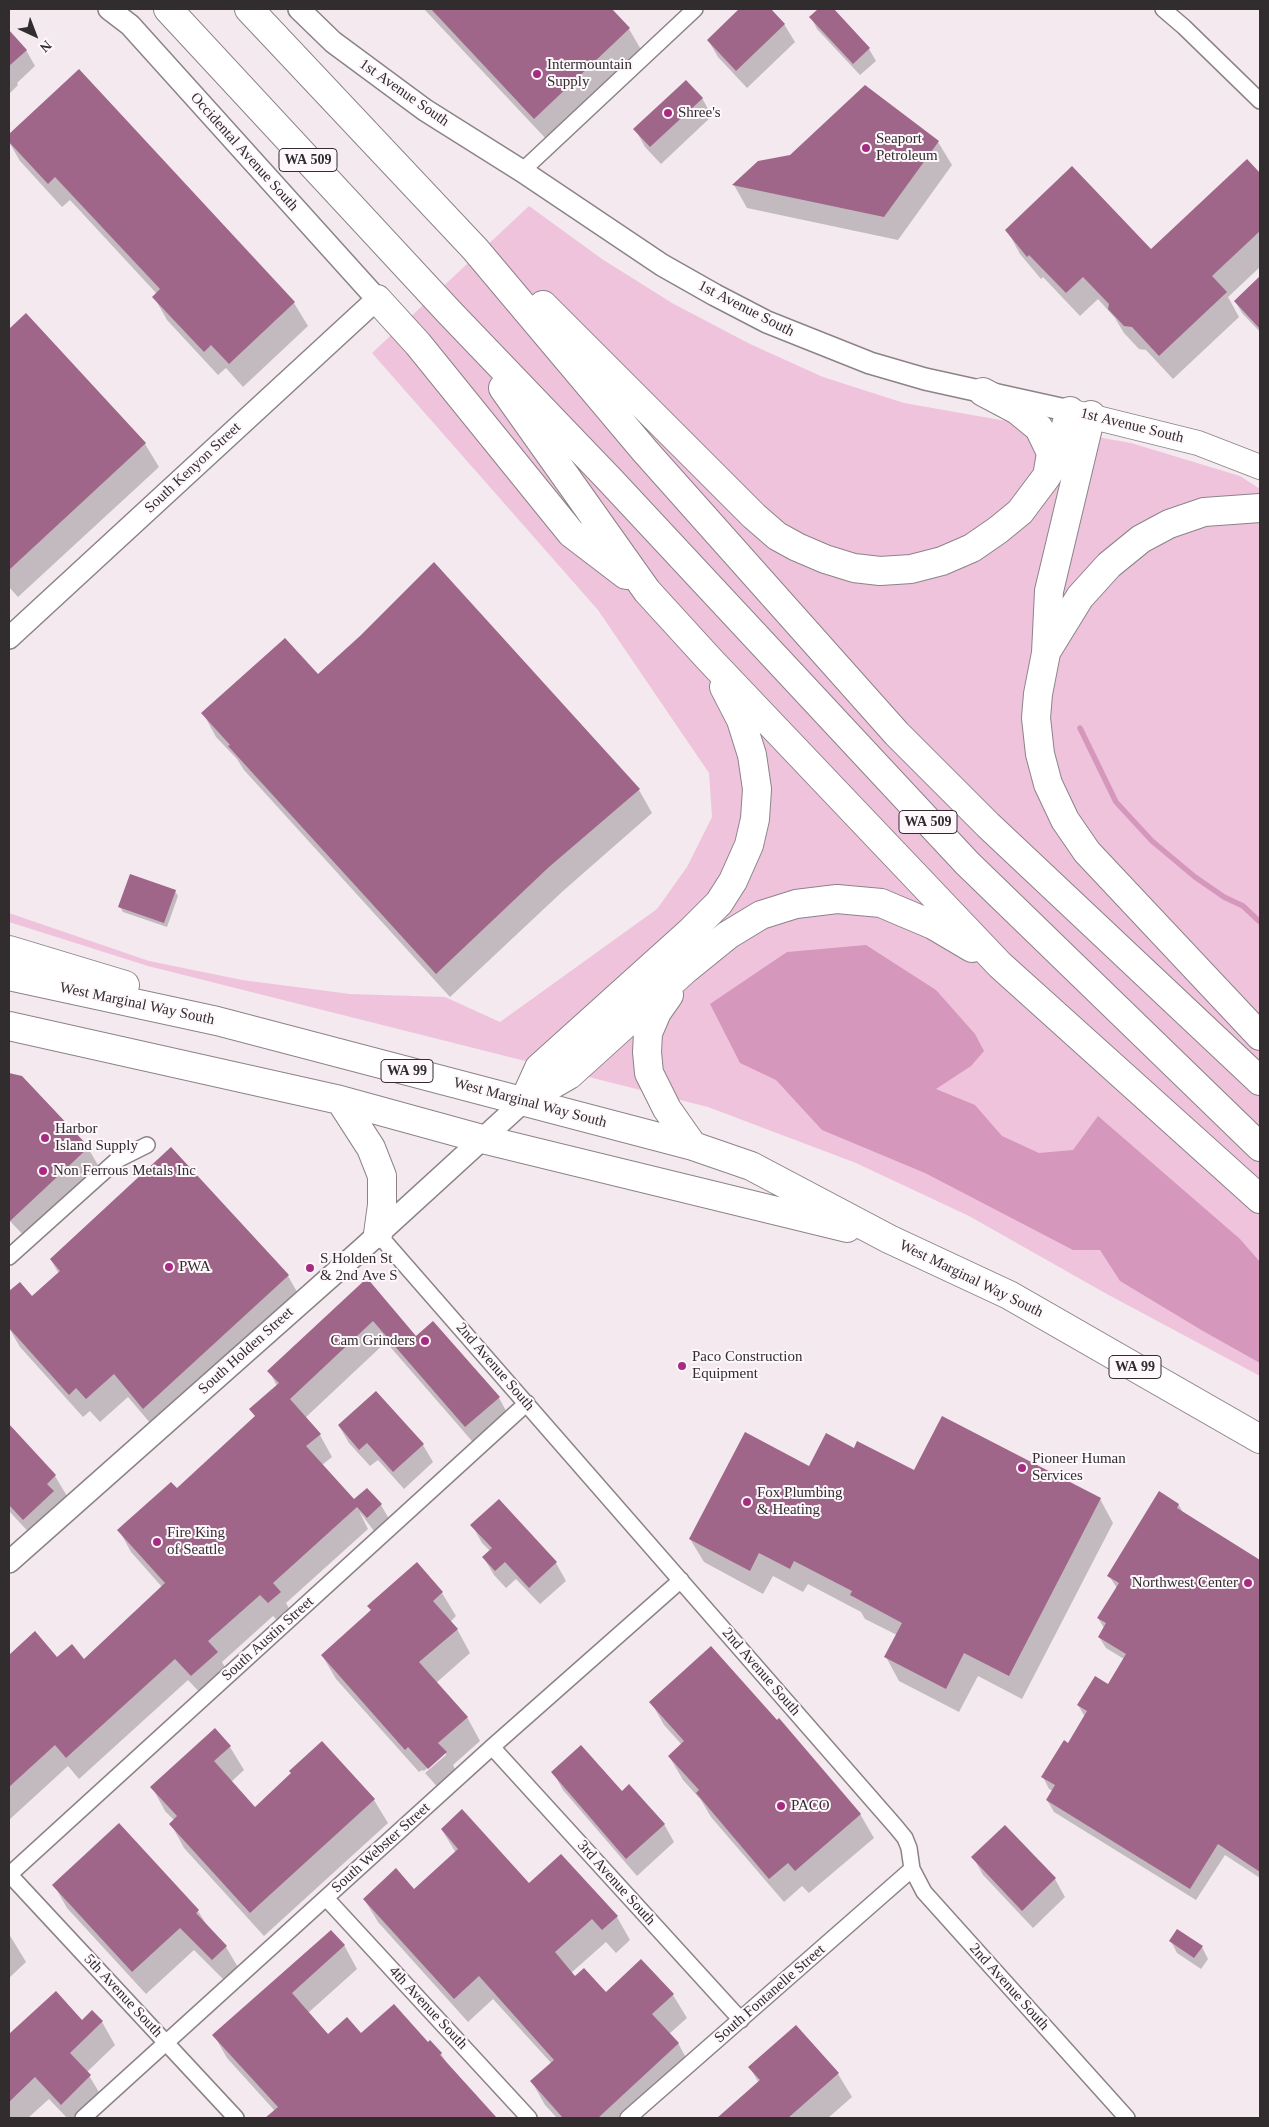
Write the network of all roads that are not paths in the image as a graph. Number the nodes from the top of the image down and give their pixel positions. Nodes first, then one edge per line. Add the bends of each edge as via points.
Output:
1 (109, 9) edge
2 (168, 9) edge
3 (249, 9) edge
4 (299, 9) edge
5 (694, 9) edge
6 (1163, 9) edge
7 (1260, 101) edge
8 (522, 171) junction
9 (475, 249) junction
10 (377, 298) junction
11 (449, 312) junction
12 (983, 392) junction
13 (1080, 413) junction
14 (1260, 467) edge
15 (1047, 476) junction
16 (1260, 508) edge
17 (647, 591) junction
18 (9, 638) edge
19 (1046, 652) junction
20 (710, 660) junction
21 (9, 950) edge
22 (1000, 965) junction
23 (686, 969) junction
24 (9, 976) edge
25 (217, 1020) junction
26 (9, 1026) edge
27 (1260, 1036) edge
28 (1260, 1081) edge
29 (340, 1100) junction
30 (524, 1101) junction
31 (482, 1139) junction
32 (146, 1145) dead end
33 (693, 1146) junction
34 (1260, 1147) edge
35 (1260, 1199) edge
36 (378, 1234) junction
37 (890, 1238) junction
38 (9, 1257) edge
39 (527, 1403) junction
40 (1260, 1439) edge
41 (9, 1562) edge
42 (681, 1580) junction
43 (492, 1747) junction
44 (912, 1870) junction
45 (9, 1875) edge
46 (326, 1898) junction
47 (741, 2020) junction
48 (166, 2042) junction
49 (84, 2118) edge
50 (236, 2118) edge
51 (529, 2118) edge
52 (628, 2118) edge
53 (1127, 2118) edge

1 - 10 street, Occidental Avenue South via 130,25
2 - 11 highway, WA 509
3 - 9 highway, WA 509
4 - 8 street, 1st Avenue South via 333,42 425,110
5 - 8 street
6 - 7 street
8 - 12 street, 1st Avenue South via 662,265 767,322 870,363
9 - 15 highway via 490,252 754,516 777,536 826,560 880,571 911,569 942,561 972,548 998,530 1020,512
9 - 28 highway, WA 509 via 645,451 897,734 988,826
10 - 17 highway via 571,533
10 - 18 street, South Kenyon Street
11 - 17 highway
11 - 34 highway, WA 509 via 967,863
12 - 13 street, 1st Avenue South
12 - 15 highway via 1018,410 1039,428 1051,453
13 - 14 main road, 1st Avenue South via 1198,443
13 - 15 highway
13 - 19 highway via 1049,590
16 - 19 highway via 1204,512 1168,524 1141,540 1109,564 1080,597
17 - 20 highway
19 - 27 highway via 1036,718 1040,754 1048,784 1065,820 1087,852
20 - 22 highway
20 - 30 highway via 741,720 752,755 757,788 749,845 719,903 539,1068
21 - 25 highway via 112,980
22 - 23 highway via 932,925 881,903 837,899 796,904 761,915 728,935
22 - 35 highway
23 - 30 highway via 569,1075
23 - 33 highway via 657,1012 648,1034 647,1052 650,1076 659,1096
24 - 25 highway, West Marginal Way South / WA 99
25 - 30 highway, West Marginal Way South / WA 99
26 - 29 highway, West Marginal Way South
29 - 31 highway, West Marginal Way South
29 - 36 highway via 371,1148 382,1176
30 - 31 street, South Holden Street
30 - 33 highway, West Marginal Way South / WA 99
31 - 36 street, South Holden Street
31 - 37 highway, West Marginal Way South
32 - 38 street via 117,1160
33 - 37 highway, West Marginal Way South / WA 99 via 751,1166
36 - 39 street, 2nd Avenue South
36 - 41 street, South Holden Street
37 - 40 highway, West Marginal Way South / WA 99 via 1009,1294
39 - 42 street, 2nd Avenue South
39 - 45 street, South Austin Street
42 - 43 street, South Webster Street
42 - 44 street, 2nd Avenue South via 905,1838 912,1857
43 - 46 street, South Webster Street
43 - 47 street, 3rd Avenue South
44 - 47 street, South Fontanelle Street
44 - 53 street, 2nd Avenue South via 924,1892
45 - 48 street, 5th Avenue South
46 - 48 street, South Webster Street
46 - 51 street, 4th Avenue South
47 - 52 street, South Fontanelle Street
48 - 49 street, South Webster Street
48 - 50 street, 5th Avenue South

